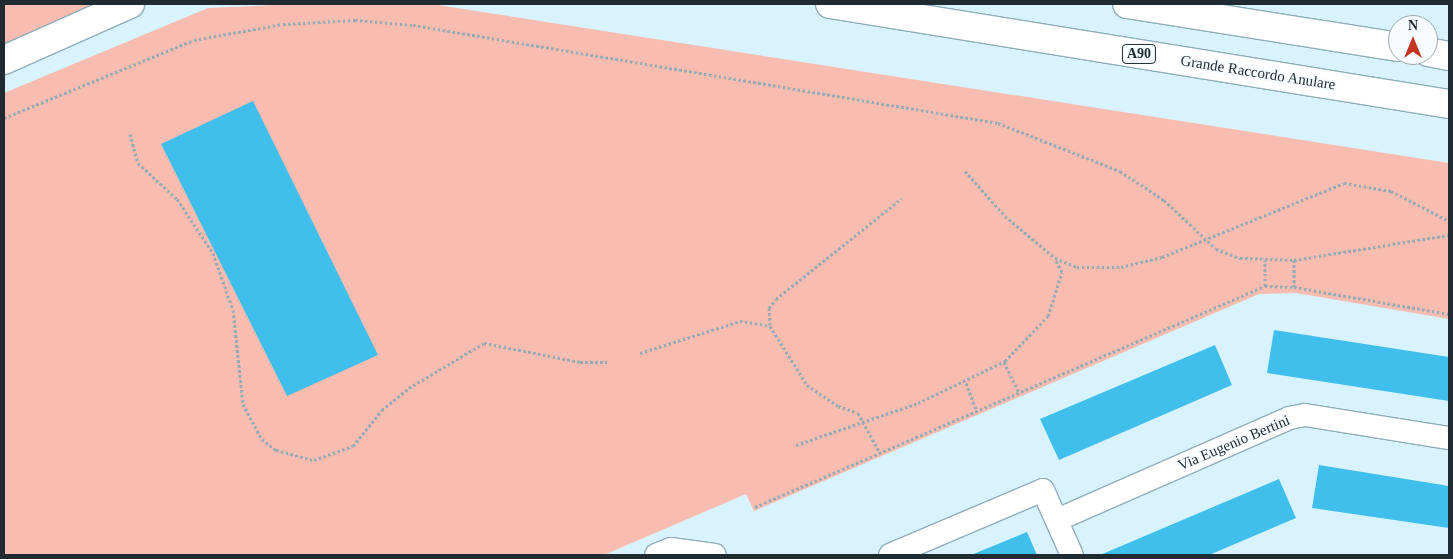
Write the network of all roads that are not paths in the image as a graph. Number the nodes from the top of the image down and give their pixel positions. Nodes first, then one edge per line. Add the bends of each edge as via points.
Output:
1 (130, 4) edge
2 (830, 4) edge
3 (1128, 4) edge
4 (1388, 45) edge
5 (4, 60) edge
6 (1449, 104) edge
7 (1449, 438) edge
8 (1057, 520) junction
9 (667, 553) edge
10 (715, 555) edge
11 (890, 555) edge
12 (1072, 555) edge

1 - 5 highway
2 - 6 highway, Grande Raccordo Anulare / A90
3 - 4 highway
7 - 8 street, Via Eugenio Bertini via 1306,415 1288,418
8 - 11 street via 1043,490
8 - 12 street
9 - 10 street

